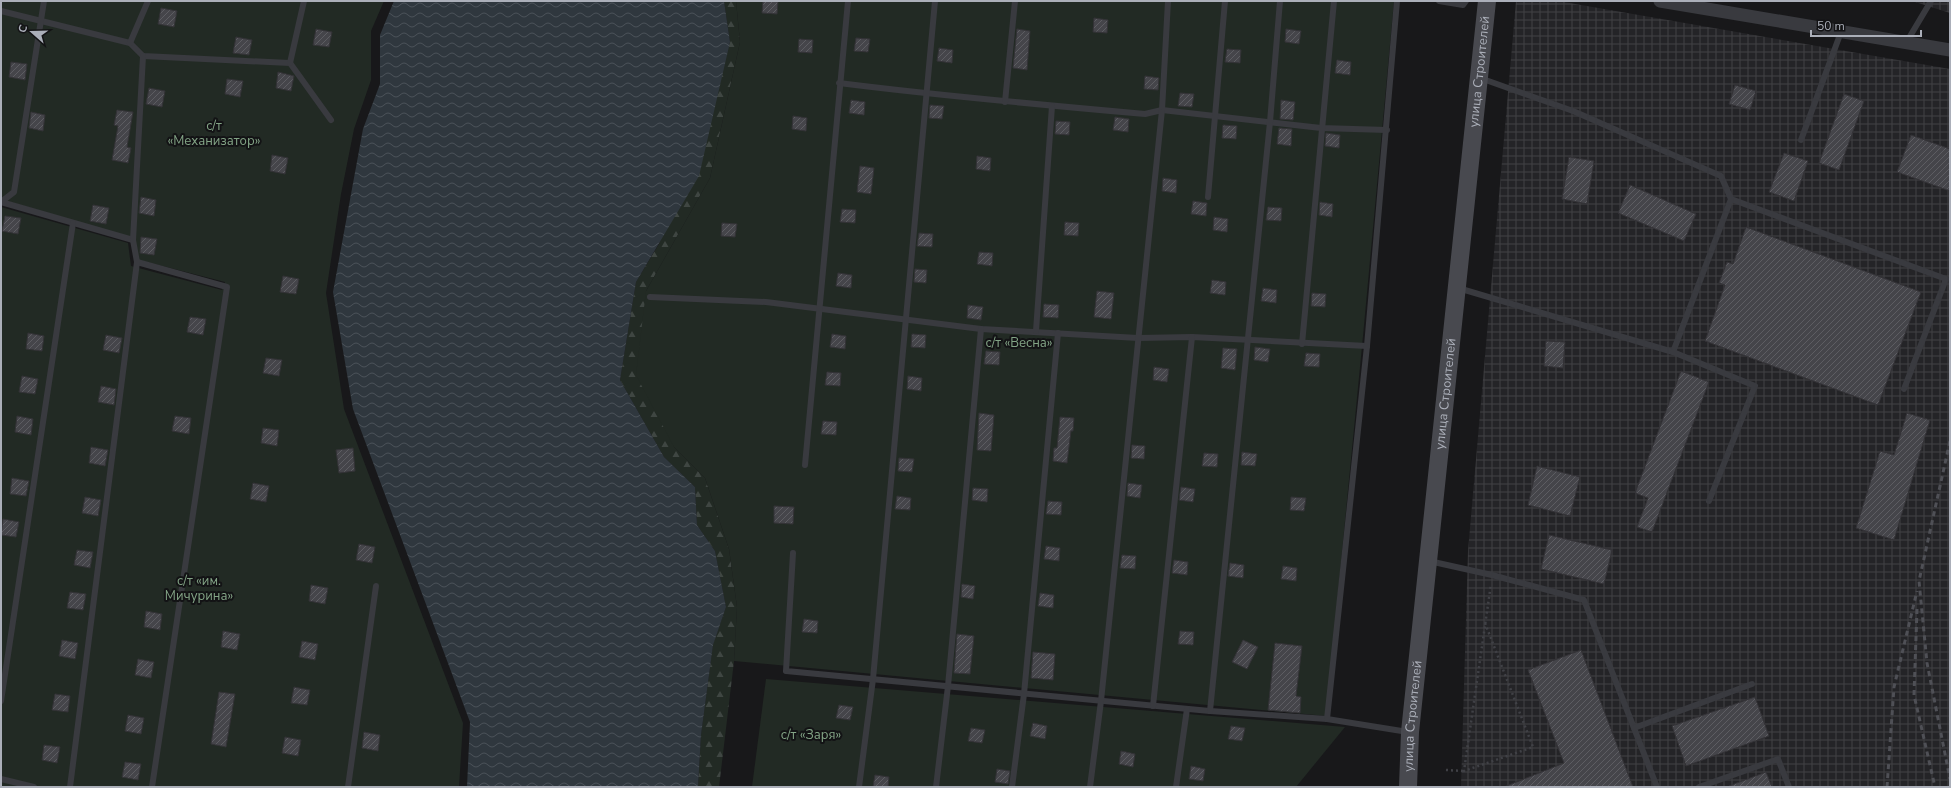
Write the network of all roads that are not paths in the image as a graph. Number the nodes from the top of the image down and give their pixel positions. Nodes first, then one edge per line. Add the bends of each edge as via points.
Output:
1 (44, 1) edge
2 (148, 1) edge
3 (304, 1) edge
4 (848, 1) edge
5 (935, 1) edge
6 (1015, 1) edge
7 (1168, 1) edge
8 (1225, 1) edge
9 (1280, 1) edge
10 (1334, 1) edge
11 (1397, 1) edge
12 (1439, 1) edge
13 (1466, 1) edge
14 (1488, 1) edge
15 (1660, 1) edge
16 (1931, 1) edge
17 (1693, 4) edge
18 (1, 11) edge
19 (40, 20) junction
20 (1841, 32) junction
21 (1906, 42) junction
22 (130, 43) junction
23 (1950, 50) edge
24 (143, 56) junction
25 (290, 63) junction
26 (1479, 78) junction
27 (839, 83) junction
28 (928, 95) junction
29 (1005, 102) junction
30 (1052, 106) junction
31 (1162, 110) junction
32 (1214, 116) junction
33 (331, 120) dead end
34 (1270, 122) junction
35 (1321, 128) junction
36 (1387, 130) junction
37 (1801, 140) dead end
38 (1208, 196) dead end
39 (1731, 199) junction
40 (1, 202) edge
41 (74, 224) junction
42 (133, 240) junction
43 (137, 262) junction
44 (1457, 288) junction
45 (650, 297) dead end
46 (818, 309) junction
47 (905, 318) junction
48 (980, 329) junction
49 (1036, 331) junction
50 (1058, 333) junction
51 (1138, 338) junction
52 (1192, 338) junction
53 (1248, 340) junction
54 (1302, 344) junction
55 (1368, 346) junction
56 (1673, 352) junction
57 (1904, 389) dead end
58 (805, 465) dead end
59 (1709, 501) dead end
60 (793, 553) dead end
61 (1428, 560) junction
62 (376, 586) dead end
63 (873, 679) junction
64 (1752, 684) dead end
65 (948, 686) junction
66 (1024, 694) junction
67 (1, 701) edge
68 (1101, 701) junction
69 (1153, 706) junction
70 (1187, 709) junction
71 (1210, 711) junction
72 (1327, 719) junction
73 (1634, 728) junction
74 (1410, 732) junction
75 (1, 779) edge
76 (34, 787) edge
77 (70, 787) edge
78 (152, 787) edge
79 (348, 787) edge
80 (859, 787) edge
81 (936, 787) edge
82 (1012, 787) edge
83 (1090, 787) edge
84 (1176, 787) edge
85 (1408, 787) edge
86 (1657, 787) edge
87 (1699, 787) edge
88 (1789, 787) edge

1 - 19 lane
2 - 22 lane
3 - 25 lane
4 - 27 lane
5 - 28 lane
6 - 29 lane
7 - 31 lane
8 - 32 lane
9 - 34 lane
10 - 35 lane
11 - 36 lane
12 - 13 lane via 1463,5
14 - 26 main road, улица Строителей
15 - 17 street
16 - 21 lane
17 - 20 street
18 - 19 lane
19 - 22 lane
19 - 40 lane via 14,192
20 - 21 street
20 - 37 lane
21 - 23 street
22 - 24 lane
24 - 25 lane
24 - 42 lane
25 - 33 lane
26 - 39 lane via 1573,112 1721,176
26 - 44 main road, улица Строителей
27 - 28 lane
27 - 46 lane
28 - 29 lane
28 - 47 lane
29 - 30 lane
30 - 31 lane via 1144,114
30 - 49 lane
31 - 32 lane
31 - 51 lane
32 - 34 lane
32 - 38 lane
34 - 35 lane
34 - 53 lane
35 - 36 lane
35 - 54 lane
36 - 55 lane
39 - 56 lane
39 - 57 lane via 1946,279
40 - 41 lane
41 - 42 lane
41 - 67 lane
42 - 43 lane
43 - 77 lane
43 - 78 lane via 227,287
44 - 56 lane
44 - 61 main road, улица Строителей
45 - 46 lane via 766,302
46 - 47 lane
46 - 58 lane
47 - 48 lane
47 - 63 lane
48 - 49 lane
48 - 65 lane
49 - 50 lane
50 - 51 lane
50 - 66 lane
51 - 52 lane
51 - 68 lane
52 - 53 lane
52 - 69 lane
53 - 54 lane
53 - 71 lane
54 - 55 lane
55 - 72 lane
56 - 59 lane via 1755,386
60 - 63 lane via 786,671
61 - 73 lane via 1584,600
61 - 74 main road, улица Строителей
62 - 79 lane
63 - 65 lane
63 - 80 lane
64 - 73 lane
65 - 66 lane
65 - 81 lane
66 - 68 lane
66 - 82 lane
68 - 69 lane
68 - 83 lane
69 - 70 lane
70 - 71 lane
70 - 84 lane
71 - 72 lane
72 - 74 lane
73 - 86 lane
74 - 85 main road, улица Строителей
75 - 76 lane
87 - 88 lane via 1778,759

